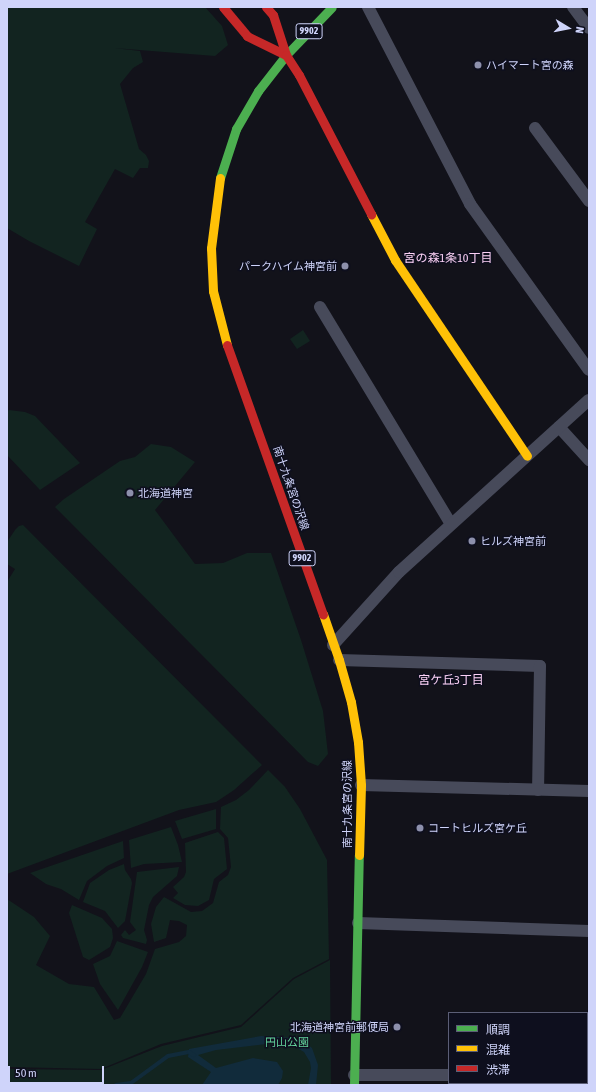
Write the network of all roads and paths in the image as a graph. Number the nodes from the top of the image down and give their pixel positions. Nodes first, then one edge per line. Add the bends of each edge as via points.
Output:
1 (223, 7) edge
2 (266, 7) edge
3 (332, 7) edge
4 (368, 7) edge
5 (573, 7) edge
6 (589, 28) edge
7 (286, 55) junction
8 (535, 128) dead end
9 (589, 201) edge
10 (320, 307) dead end
11 (589, 370) edge
12 (589, 400) edge
13 (559, 427) junction
14 (527, 456) junction
15 (589, 460) edge
16 (451, 524) junction
17 (333, 645) junction
18 (339, 660) junction
19 (361, 785) junction
20 (538, 790) junction
21 (589, 791) edge
22 (358, 923) junction
23 (589, 930) edge
24 (448, 1075) edge
25 (354, 1080) edge

1 - 7 main road via 247,36
2 - 7 main road via 273,16
3 - 7 main road, 南十九条宮の沢線 / 9902
4 - 11 street via 470,204
5 - 6 street
7 - 14 main road via 299,75 395,260
7 - 17 main road, 南十九条宮の沢線 / 9902 via 258,91 240,122 224,162 215,208 211,248 213,291 224,336
8 - 9 street
10 - 16 street
12 - 13 street
13 - 14 street
13 - 15 street
14 - 16 street
16 - 17 street via 399,572
17 - 18 main road, 南十九条宮の沢線 / 9902
18 - 19 main road, 南十九条宮の沢線 / 9902 via 351,702 358,742
18 - 20 street via 540,666
19 - 20 street
19 - 22 main road, 南十九条宮の沢線 / 9902
20 - 21 street
22 - 23 street
22 - 25 main road, 南十九条宮の沢線 / 9902
24 - 25 street

